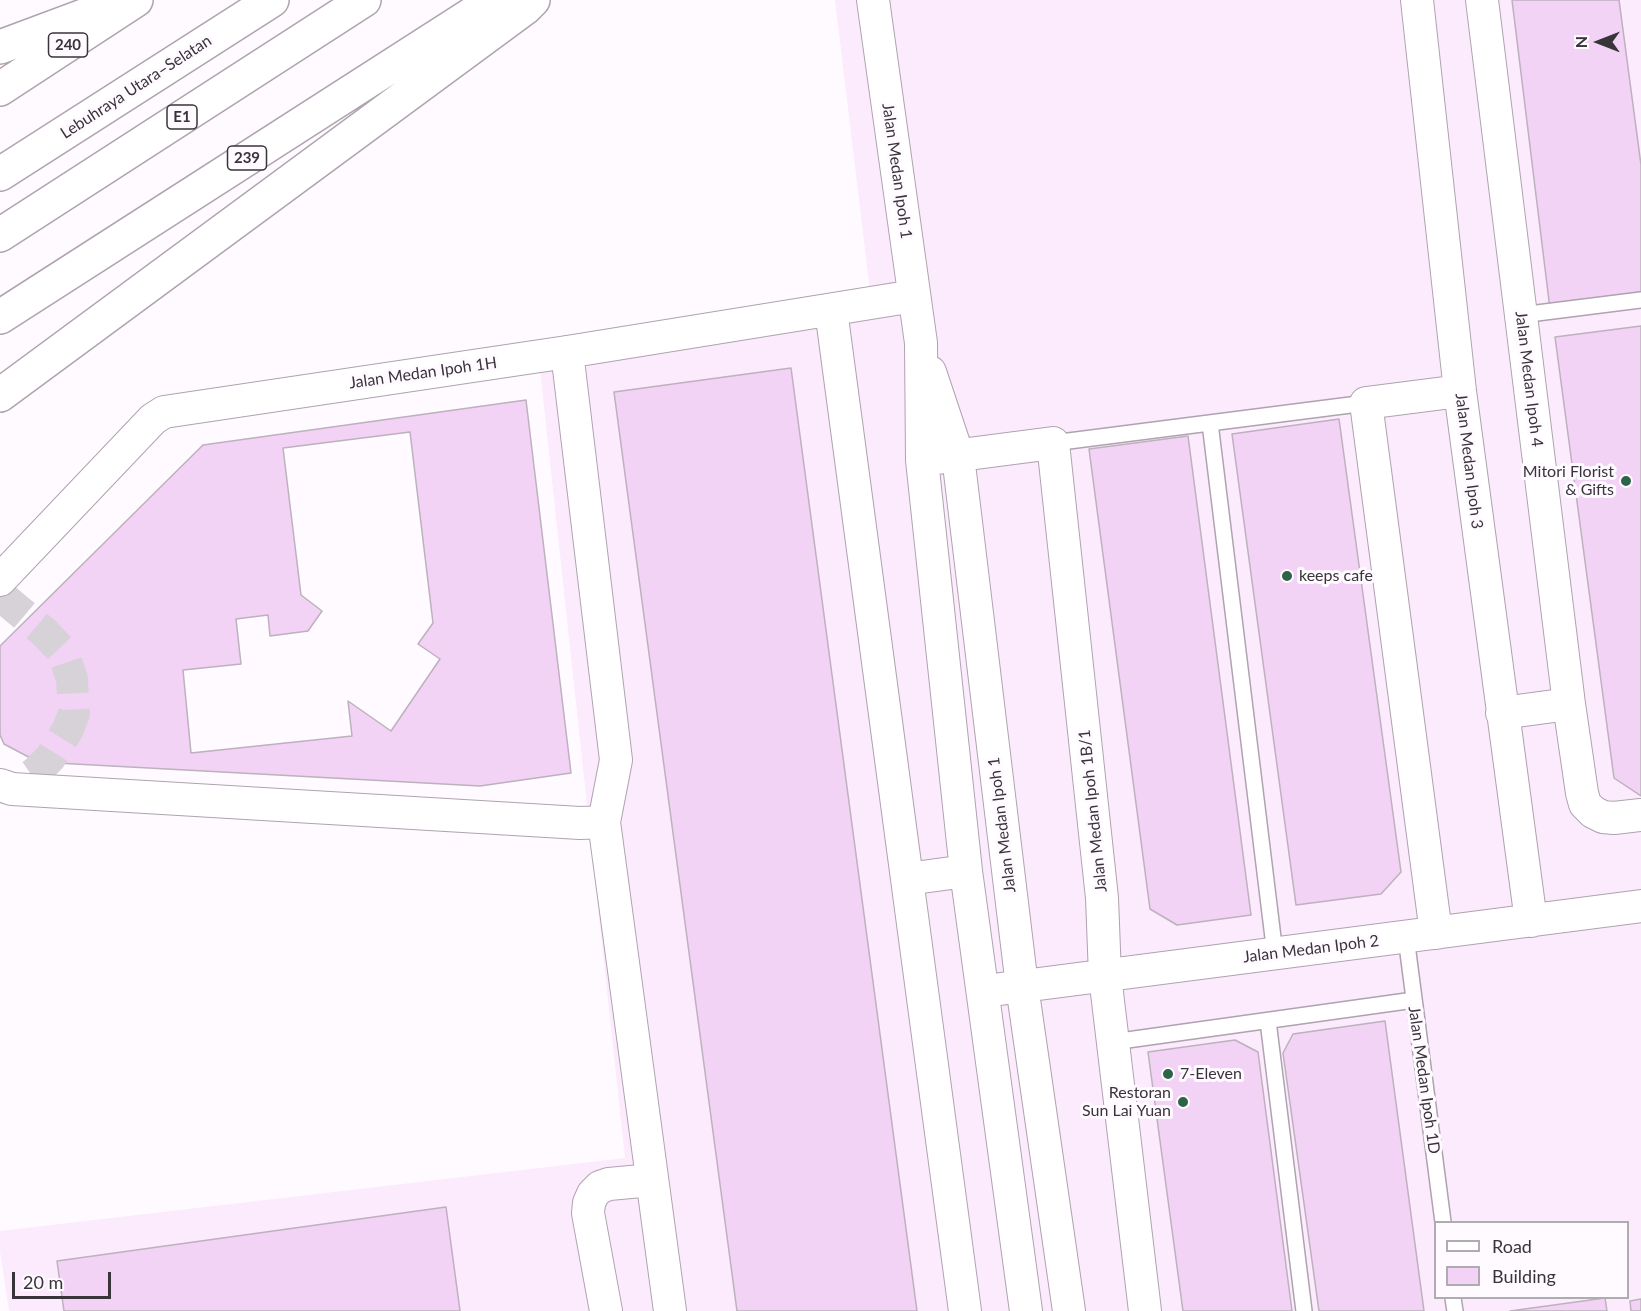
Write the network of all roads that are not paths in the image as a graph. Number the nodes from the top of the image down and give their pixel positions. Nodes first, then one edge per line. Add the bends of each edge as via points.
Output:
1 (126, 0) edge
2 (136, 0) edge
3 (272, 0) edge
4 (364, 0) edge
5 (494, 0) edge
6 (533, 0) edge
7 (873, 0) edge
8 (1417, 0) edge
9 (1482, 0) edge
10 (0, 47) edge
11 (0, 89) edge
12 (0, 174) edge
13 (0, 236) edge
14 (914, 296) junction
15 (1641, 300) edge
16 (831, 310) junction
17 (1521, 315) junction
18 (0, 317) edge
19 (921, 343) junction
20 (567, 352) junction
21 (1460, 391) junction
22 (0, 395) edge
23 (1366, 403) junction
24 (1210, 423) junction
25 (1053, 443) junction
26 (958, 456) junction
27 (922, 460) junction
28 (0, 580) edge
29 (1569, 704) junction
30 (1502, 713) junction
31 (0, 785) edge
32 (1641, 815) edge
33 (604, 822) junction
34 (966, 872) junction
35 (907, 879) junction
36 (1641, 906) edge
37 (1530, 921) junction
38 (1421, 935) junction
39 (1275, 954) junction
40 (1105, 976) junction
41 (1022, 986) junction
42 (982, 992) junction
43 (1414, 1000) junction
44 (1268, 1021) junction
45 (1113, 1042) junction
46 (652, 1180) junction
47 (1443, 1221) edge
48 (606, 1311) edge
49 (670, 1311) edge
50 (965, 1311) edge
51 (1026, 1311) edge
52 (1069, 1311) edge
53 (1145, 1311) edge
54 (1304, 1311) edge

1 - 10 main road
2 - 11 main road, 240
3 - 12 main road, Lebuhraya Utara–Selatan
4 - 13 main road, E1
5 - 18 main road, 239
6 - 22 main road
7 - 14 street, Jalan Medan Ipoh 1
8 - 21 street, Jalan Medan Ipoh 3
9 - 17 street, Jalan Medan Ipoh 4
14 - 16 street, Jalan Medan Ipoh 1H
14 - 19 street, Jalan Medan Ipoh 1
15 - 17 lane
16 - 20 street, Jalan Medan Ipoh 1H
16 - 35 street
17 - 29 street, Jalan Medan Ipoh 4
19 - 26 street, Jalan Medan Ipoh 1
19 - 27 street, Jalan Medan Ipoh 1
20 - 28 street, Jalan Medan Ipoh 1H via 164,412
20 - 33 street via 616,760
21 - 23 street
21 - 30 street, Jalan Medan Ipoh 3
23 - 24 lane
23 - 38 street
24 - 25 lane
24 - 39 lane
25 - 26 street
25 - 40 street, Jalan Medan Ipoh 1B/1 via 1102,898
26 - 27 street
26 - 41 street, Jalan Medan Ipoh 1
27 - 34 street, Jalan Medan Ipoh 1
29 - 30 street
29 - 32 street, Jalan Medan Ipoh 4 via 1586,804 1603,817
30 - 37 street, Jalan Medan Ipoh 3
31 - 33 street via 117,796 580,824
33 - 46 street
34 - 35 street
34 - 42 street, Jalan Medan Ipoh 1
35 - 50 street
36 - 37 street, Jalan Medan Ipoh 2
37 - 38 street, Jalan Medan Ipoh 2
38 - 39 street, Jalan Medan Ipoh 2
38 - 43 lane, Jalan Medan Ipoh 1D
39 - 40 street, Jalan Medan Ipoh 2
40 - 41 street, Jalan Medan Ipoh 2
40 - 45 street, Jalan Medan Ipoh 1B/1
41 - 42 street, Jalan Medan Ipoh 2
41 - 52 street, Jalan Medan Ipoh 1
42 - 51 street, Jalan Medan Ipoh 1
43 - 44 lane
43 - 47 lane, Jalan Medan Ipoh 1D
44 - 45 lane
44 - 54 lane
45 - 53 street, Jalan Medan Ipoh 1B/1
46 - 48 street via 600,1187 589,1203
46 - 49 street

